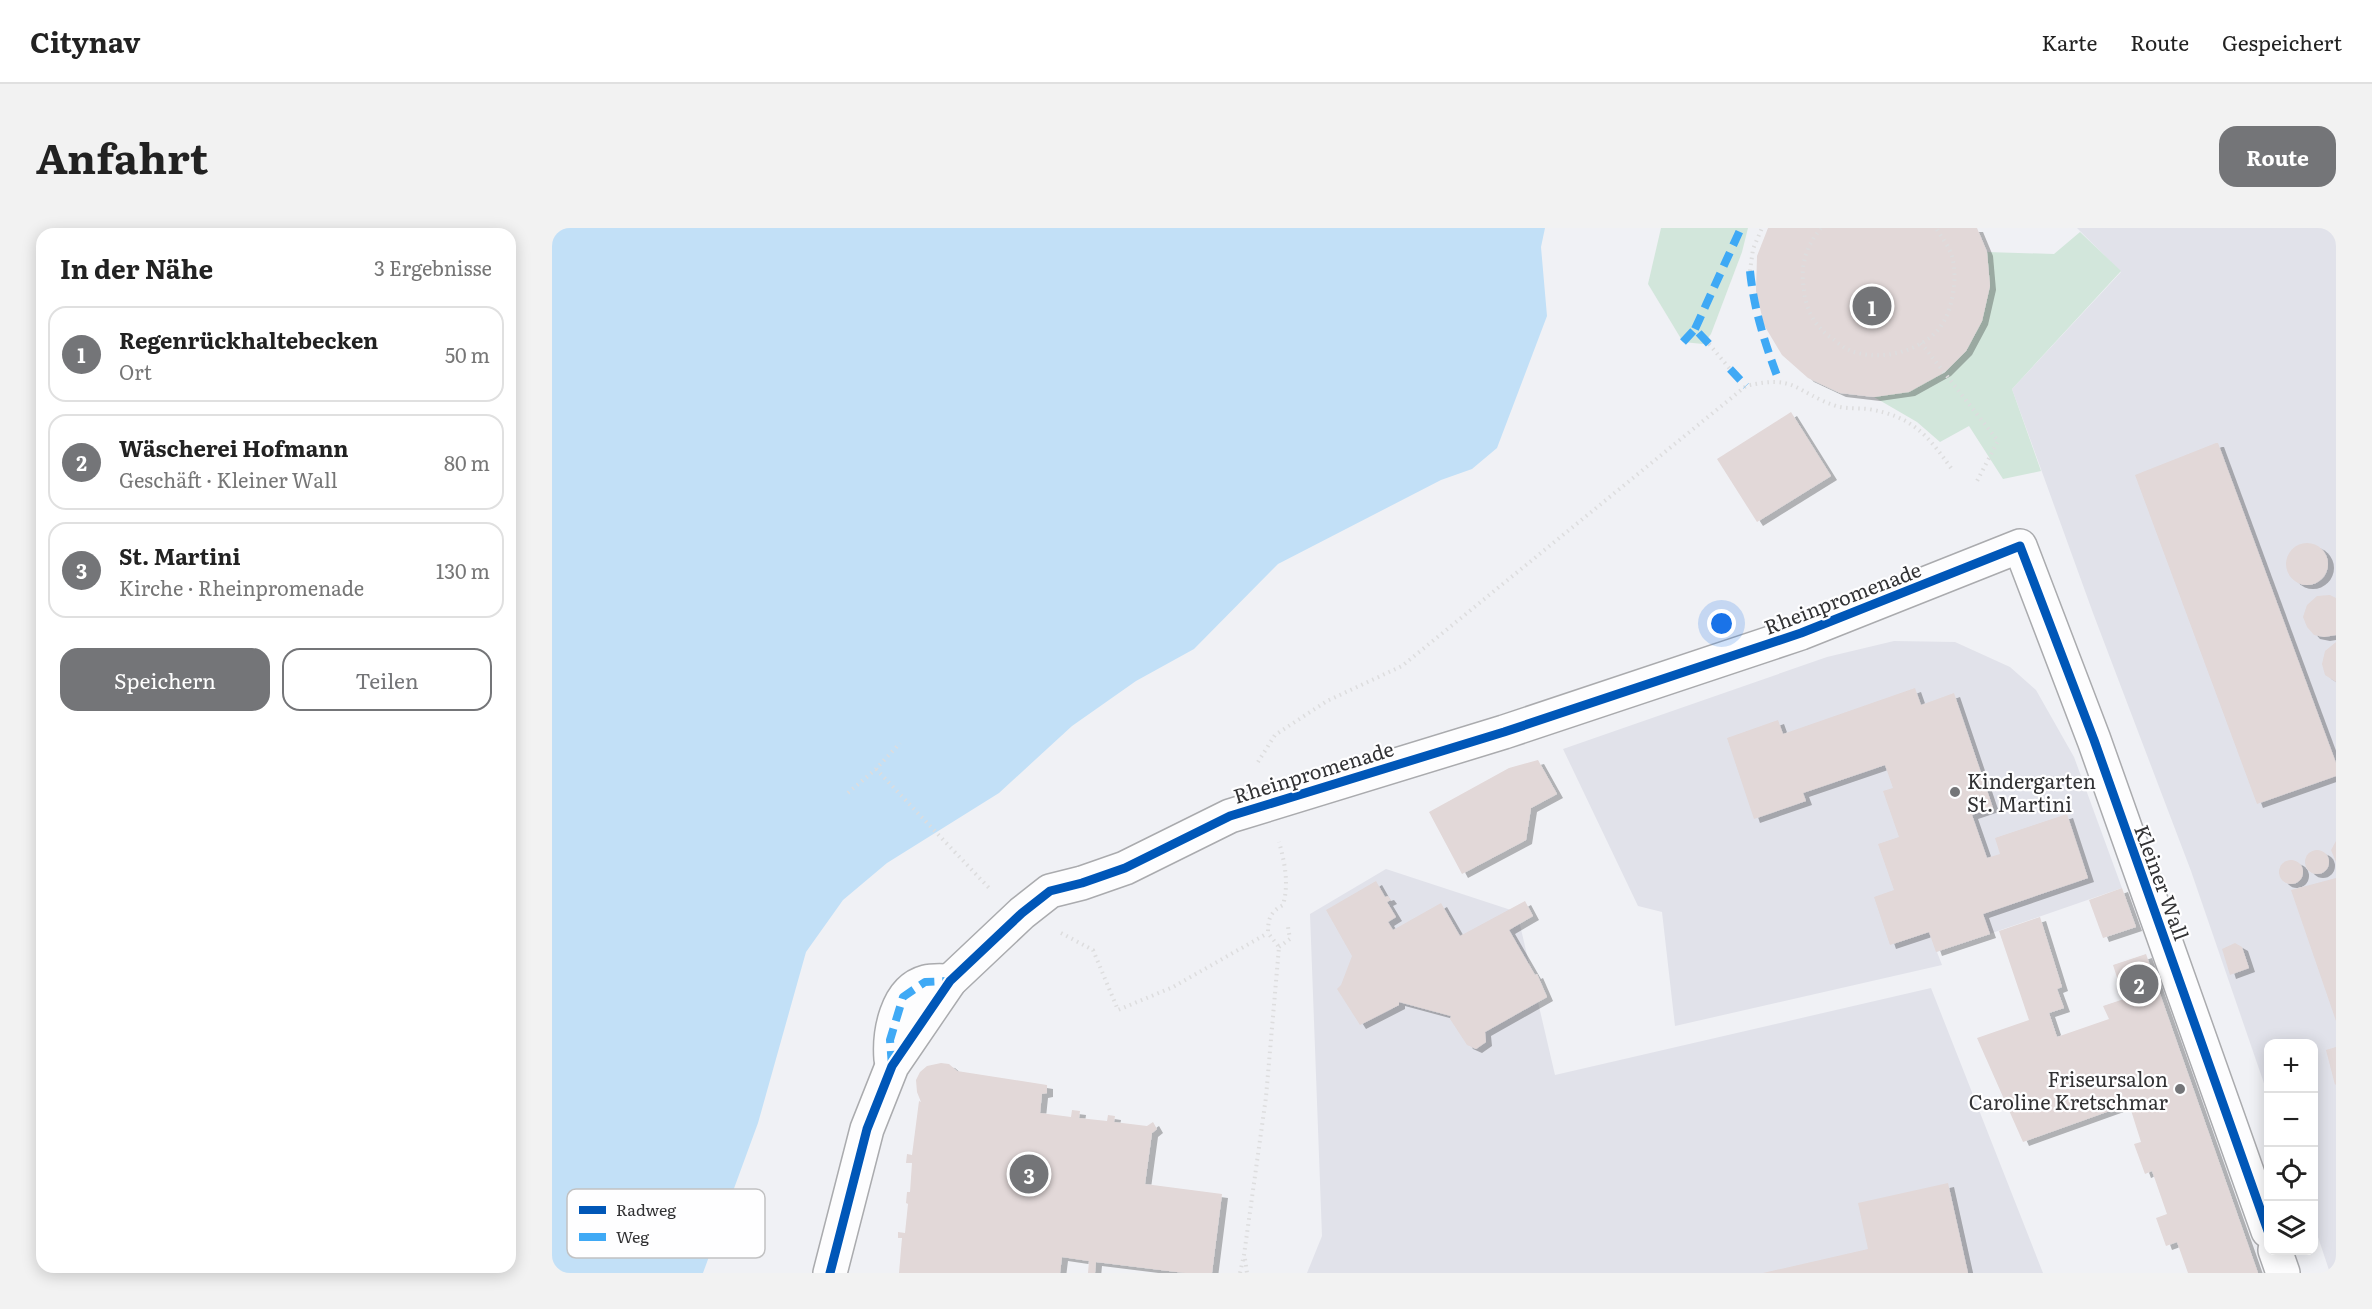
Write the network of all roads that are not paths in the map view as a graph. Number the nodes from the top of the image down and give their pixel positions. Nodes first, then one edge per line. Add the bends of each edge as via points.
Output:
1 (2020, 546) joint
2 (2264, 1220) edge
3 (2276, 1255) edge
4 (830, 1273) edge
5 (2283, 1273) edge

1 - 2 street, Kleiner Wall via 2094,740
1 - 4 street, Rheinpromenade via 1801,633 1504,732 1230,816 1125,868 1050,891 950,981 892,1066 867,1130
3 - 5 street

